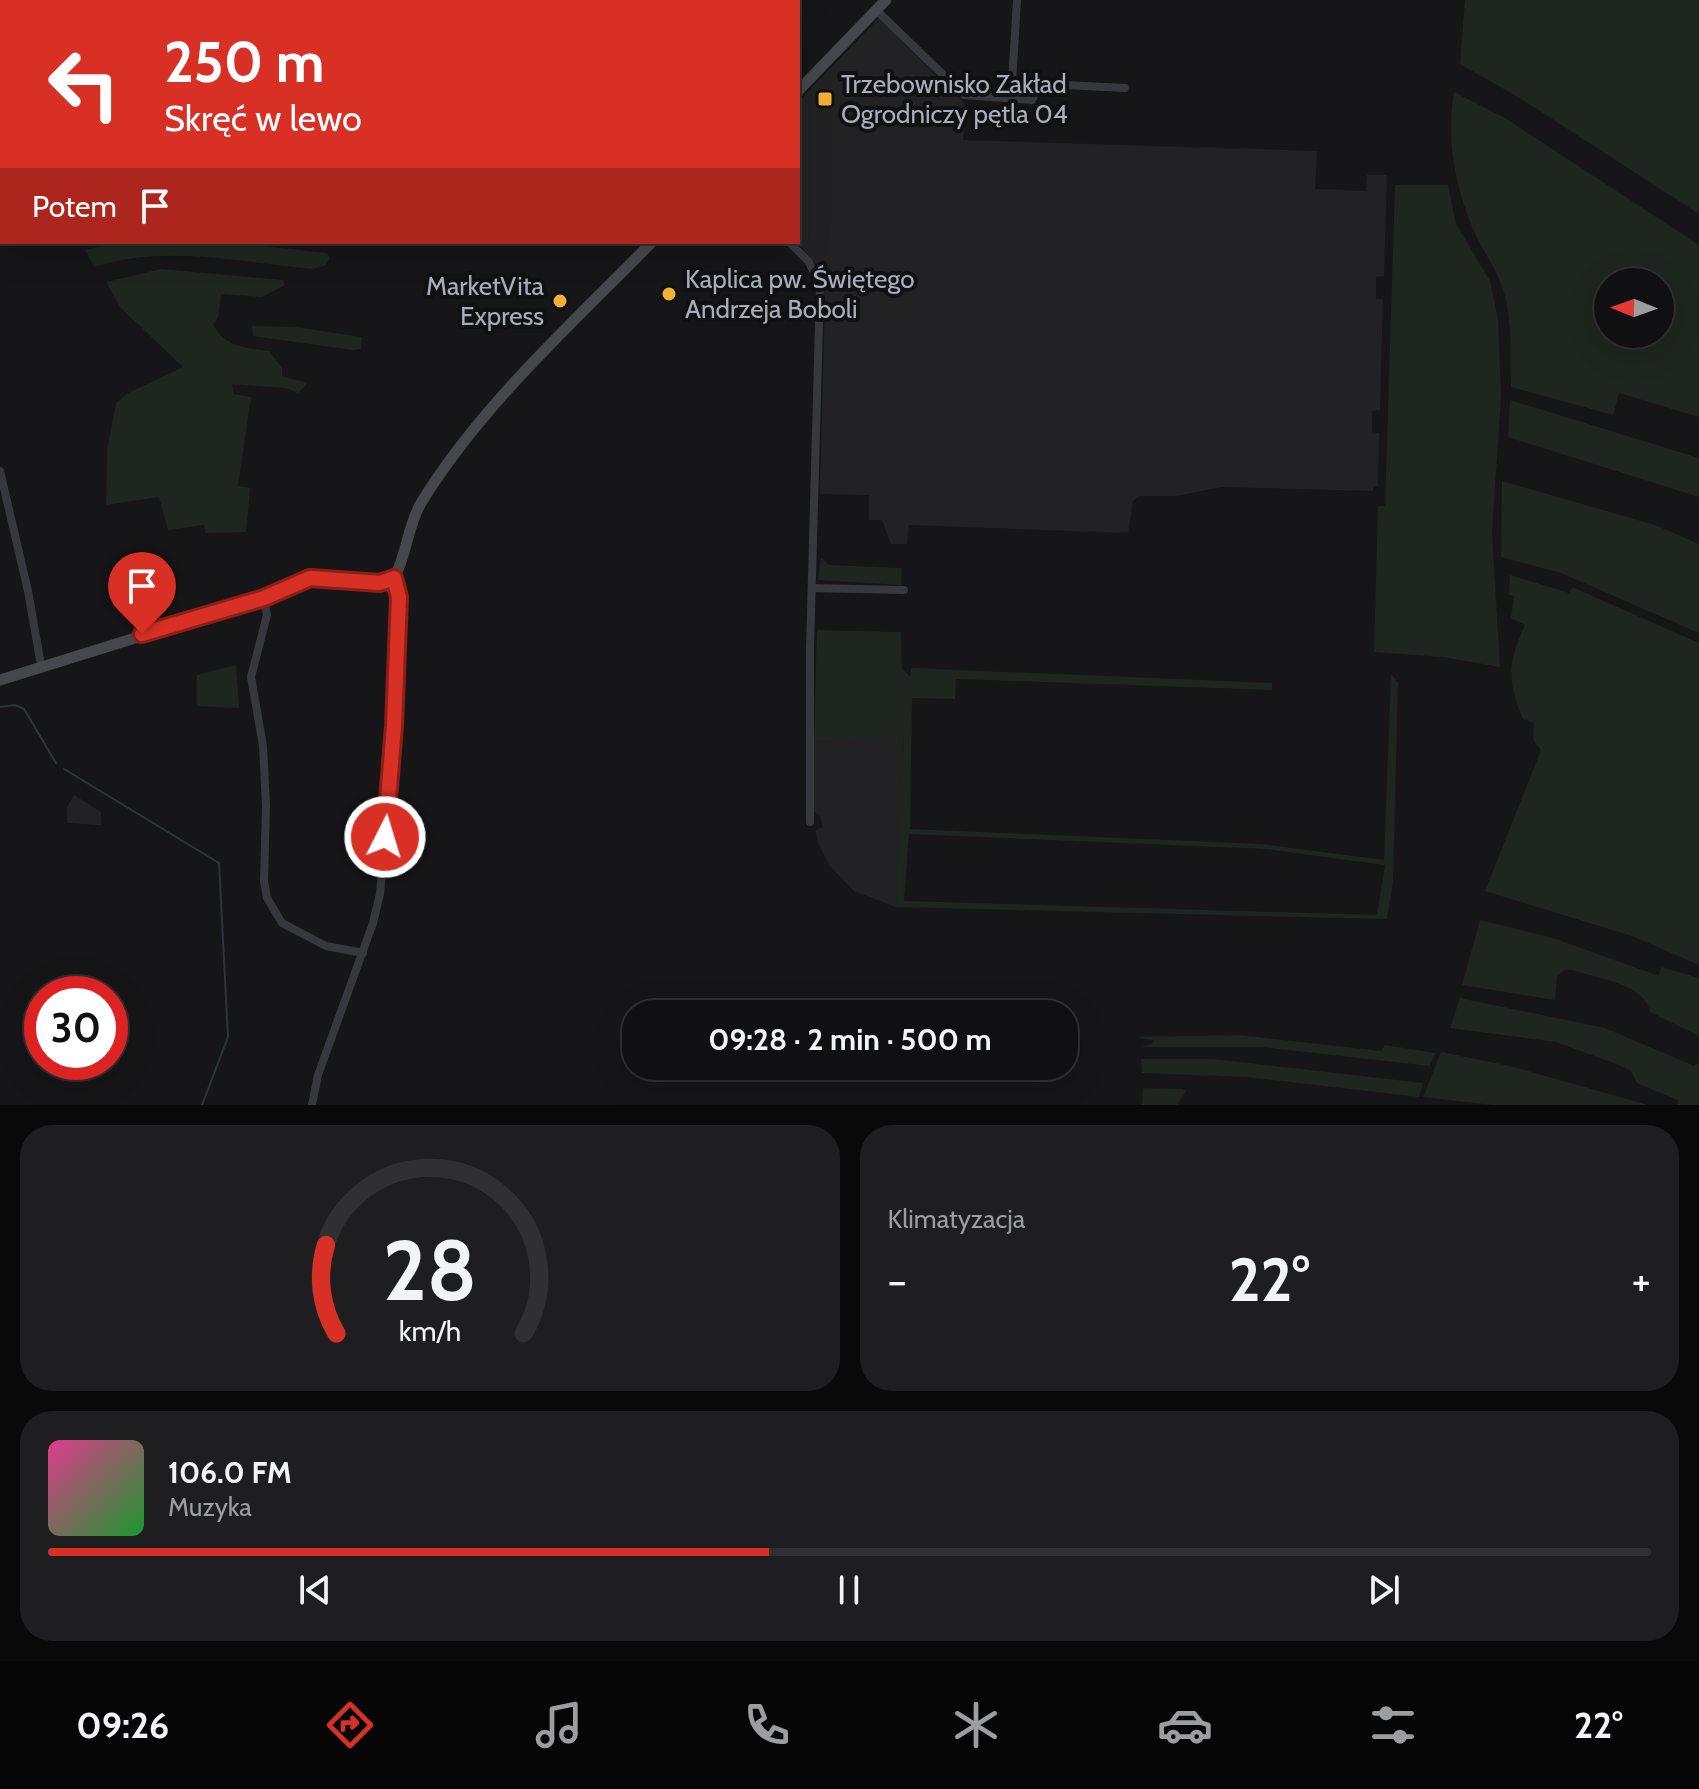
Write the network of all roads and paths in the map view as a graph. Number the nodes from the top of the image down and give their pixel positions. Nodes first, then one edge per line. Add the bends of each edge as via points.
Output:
1 (886, 0) edge
2 (1017, 0) edge
3 (876, 10) junction
4 (1125, 88) dead end
5 (800, 89) edge
6 (1011, 99) junction
7 (650, 244) edge
8 (791, 244) edge
9 (0, 471) edge
10 (394, 578) junction
11 (812, 588) junction
12 (904, 590) dead end
13 (264, 598) junction
14 (41, 665) junction
15 (0, 680) edge
16 (810, 822) dead end
17 (363, 953) junction
18 (312, 1105) edge

1 - 3 street
2 - 6 street
3 - 5 street
3 - 6 street via 964,95
4 - 6 street via 1045,84 1032,100
7 - 10 street via 533,365 464,446 421,504
8 - 11 street via 813,268 820,287
9 - 14 street
10 - 13 street via 380,583 310,578
10 - 17 street via 399,597 388,809 380,894
11 - 12 street
11 - 16 street
13 - 14 street
13 - 17 street via 267,615 251,677 263,746 267,898 282,923 326,946
14 - 15 street
17 - 18 street

